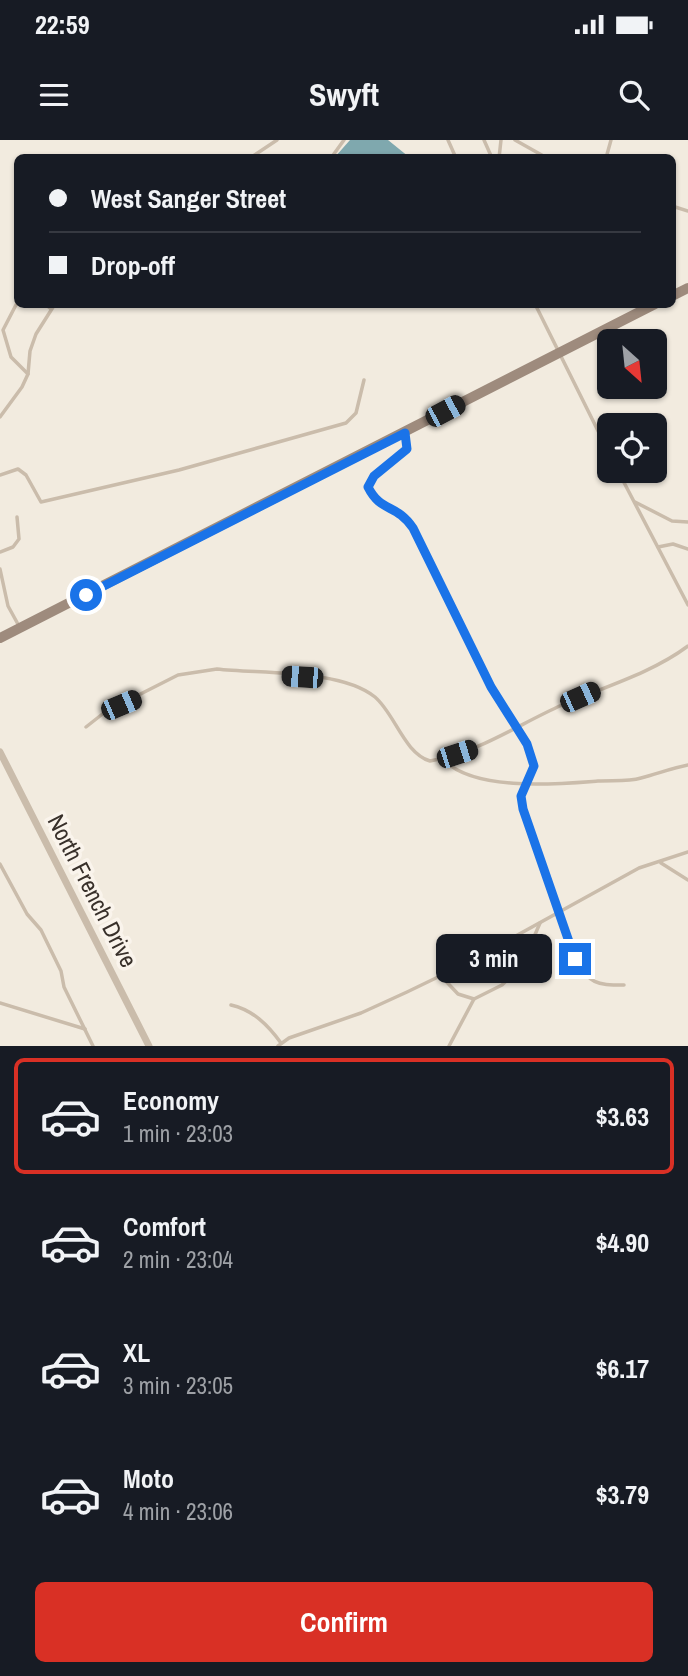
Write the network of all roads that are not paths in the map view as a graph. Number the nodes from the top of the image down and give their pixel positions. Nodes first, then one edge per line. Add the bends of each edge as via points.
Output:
1 (277, 140) edge
2 (515, 140) edge
3 (528, 149) junction
4 (256, 154) edge
5 (529, 154) edge
6 (539, 154) edge
7 (14, 308) edge
8 (537, 308) edge
9 (647, 308) edge
10 (51, 309) edge
11 (558, 355) junction
12 (28, 374) junction
13 (364, 380) dead end
14 (0, 417) edge
15 (597, 430) edge
16 (405, 433) junction
17 (0, 475) edge
18 (624, 483) edge
19 (633, 501) junction
20 (17, 517) dead end
21 (688, 522) edge
22 (658, 547) junction
23 (688, 549) edge
24 (0, 552) edge
25 (0, 569) edge
26 (688, 606) edge
27 (20, 628) junction
28 (0, 638) edge
29 (688, 646) edge
30 (517, 726) junction
31 (86, 727) dead end
32 (0, 752) edge
33 (443, 759) junction
34 (688, 765) edge
35 (524, 784) junction
36 (688, 852) edge
37 (661, 863) junction
38 (0, 864) edge
39 (688, 880) edge
40 (558, 912) junction
41 (540, 922) junction
42 (441, 976) junction
43 (624, 985) dead end
44 (474, 999) junction
45 (0, 1003) edge
46 (231, 1005) dead end
47 (86, 1030) junction
48 (280, 1045) edge
49 (93, 1046) edge
50 (149, 1046) edge
51 (449, 1046) edge

1 - 4 lane
2 - 3 lane
3 - 5 lane
3 - 6 lane
7 - 12 lane via 3,330 11,357
8 - 11 lane
9 - 11 main road
10 - 12 lane via 36,334
11 - 15 lane
11 - 16 main road
12 - 14 lane
13 - 17 lane via 356,413 346,423 178,470 41,502 26,475 18,470
16 - 27 main road
16 - 30 lane via 407,449 374,476 368,487 378,503 398,510 413,528 491,687
18 - 19 lane
19 - 21 lane via 672,521
19 - 22 lane
20 - 24 lane via 19,539
22 - 23 lane via 673,544
22 - 26 lane
25 - 27 lane via 8,606
27 - 28 main road
29 - 30 lane
30 - 33 lane
30 - 35 lane via 534,766
31 - 33 lane via 105,712 178,675 200,670 332,679 374,696 422,758
32 - 50 street, North French Drive
33 - 35 lane via 467,775
34 - 35 lane via 632,779
35 - 40 lane via 523,809
36 - 37 lane
37 - 39 lane
37 - 40 lane via 639,868
38 - 47 lane via 41,930
40 - 41 lane
40 - 43 lane via 586,977 599,985
41 - 42 lane
41 - 44 lane via 521,967 502,985
42 - 44 lane via 458,994
42 - 48 lane
44 - 51 lane
45 - 47 lane
46 - 48 lane via 268,1024
47 - 49 lane

